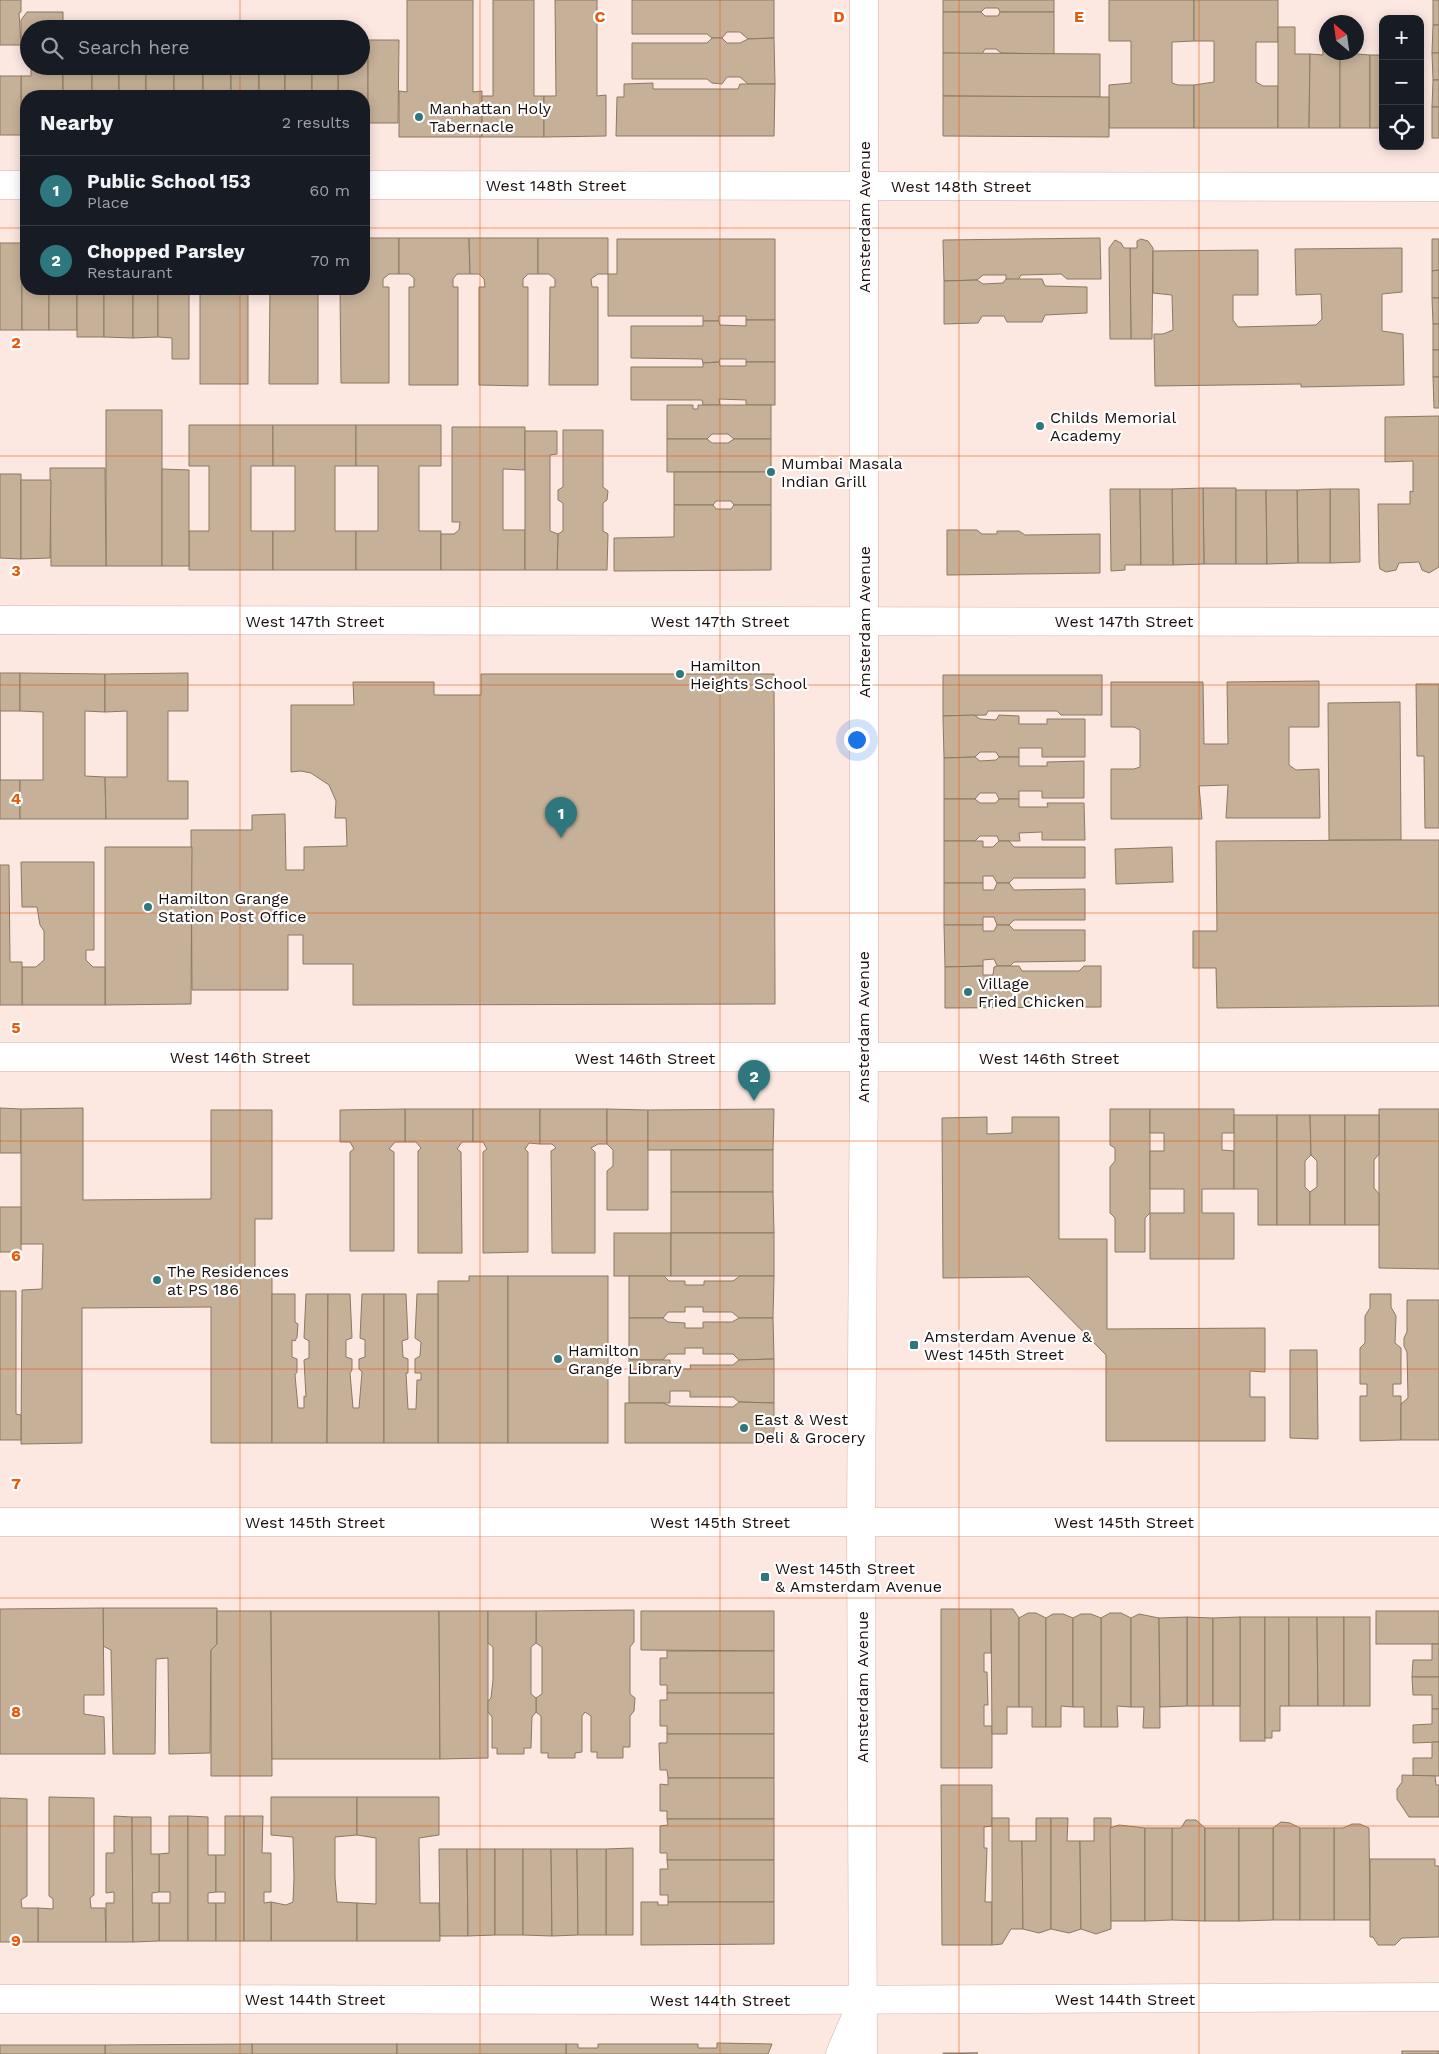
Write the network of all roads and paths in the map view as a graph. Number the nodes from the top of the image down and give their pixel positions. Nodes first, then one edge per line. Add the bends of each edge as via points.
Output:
1 (864, 0) edge
2 (0, 185) edge
3 (20, 185) edge
4 (370, 185) edge
5 (864, 185) junction
6 (1439, 187) edge
7 (0, 620) edge
8 (864, 622) junction
9 (1439, 622) edge
10 (0, 1057) edge
11 (1439, 1057) edge
12 (864, 1058) junction
13 (0, 1522) edge
14 (861, 1522) junction
15 (1439, 1522) edge
16 (1439, 1997) edge
17 (0, 1999) edge
18 (863, 2000) junction
19 (840, 2054) edge
20 (863, 2054) edge

1 - 5 street, Amsterdam Avenue
2 - 3 street
4 - 5 street, West 148th Street
5 - 6 street, West 148th Street
5 - 8 street, Amsterdam Avenue
7 - 8 street, West 147th Street
8 - 9 street, West 147th Street
8 - 12 street, Amsterdam Avenue
10 - 12 street, West 146th Street
11 - 12 street, West 146th Street
12 - 14 street, Amsterdam Avenue
13 - 14 street, West 145th Street
14 - 15 street, West 145th Street
14 - 18 street, Amsterdam Avenue
16 - 18 street, West 144th Street
17 - 18 street, West 144th Street
18 - 19 street
18 - 20 street, Amsterdam Avenue

